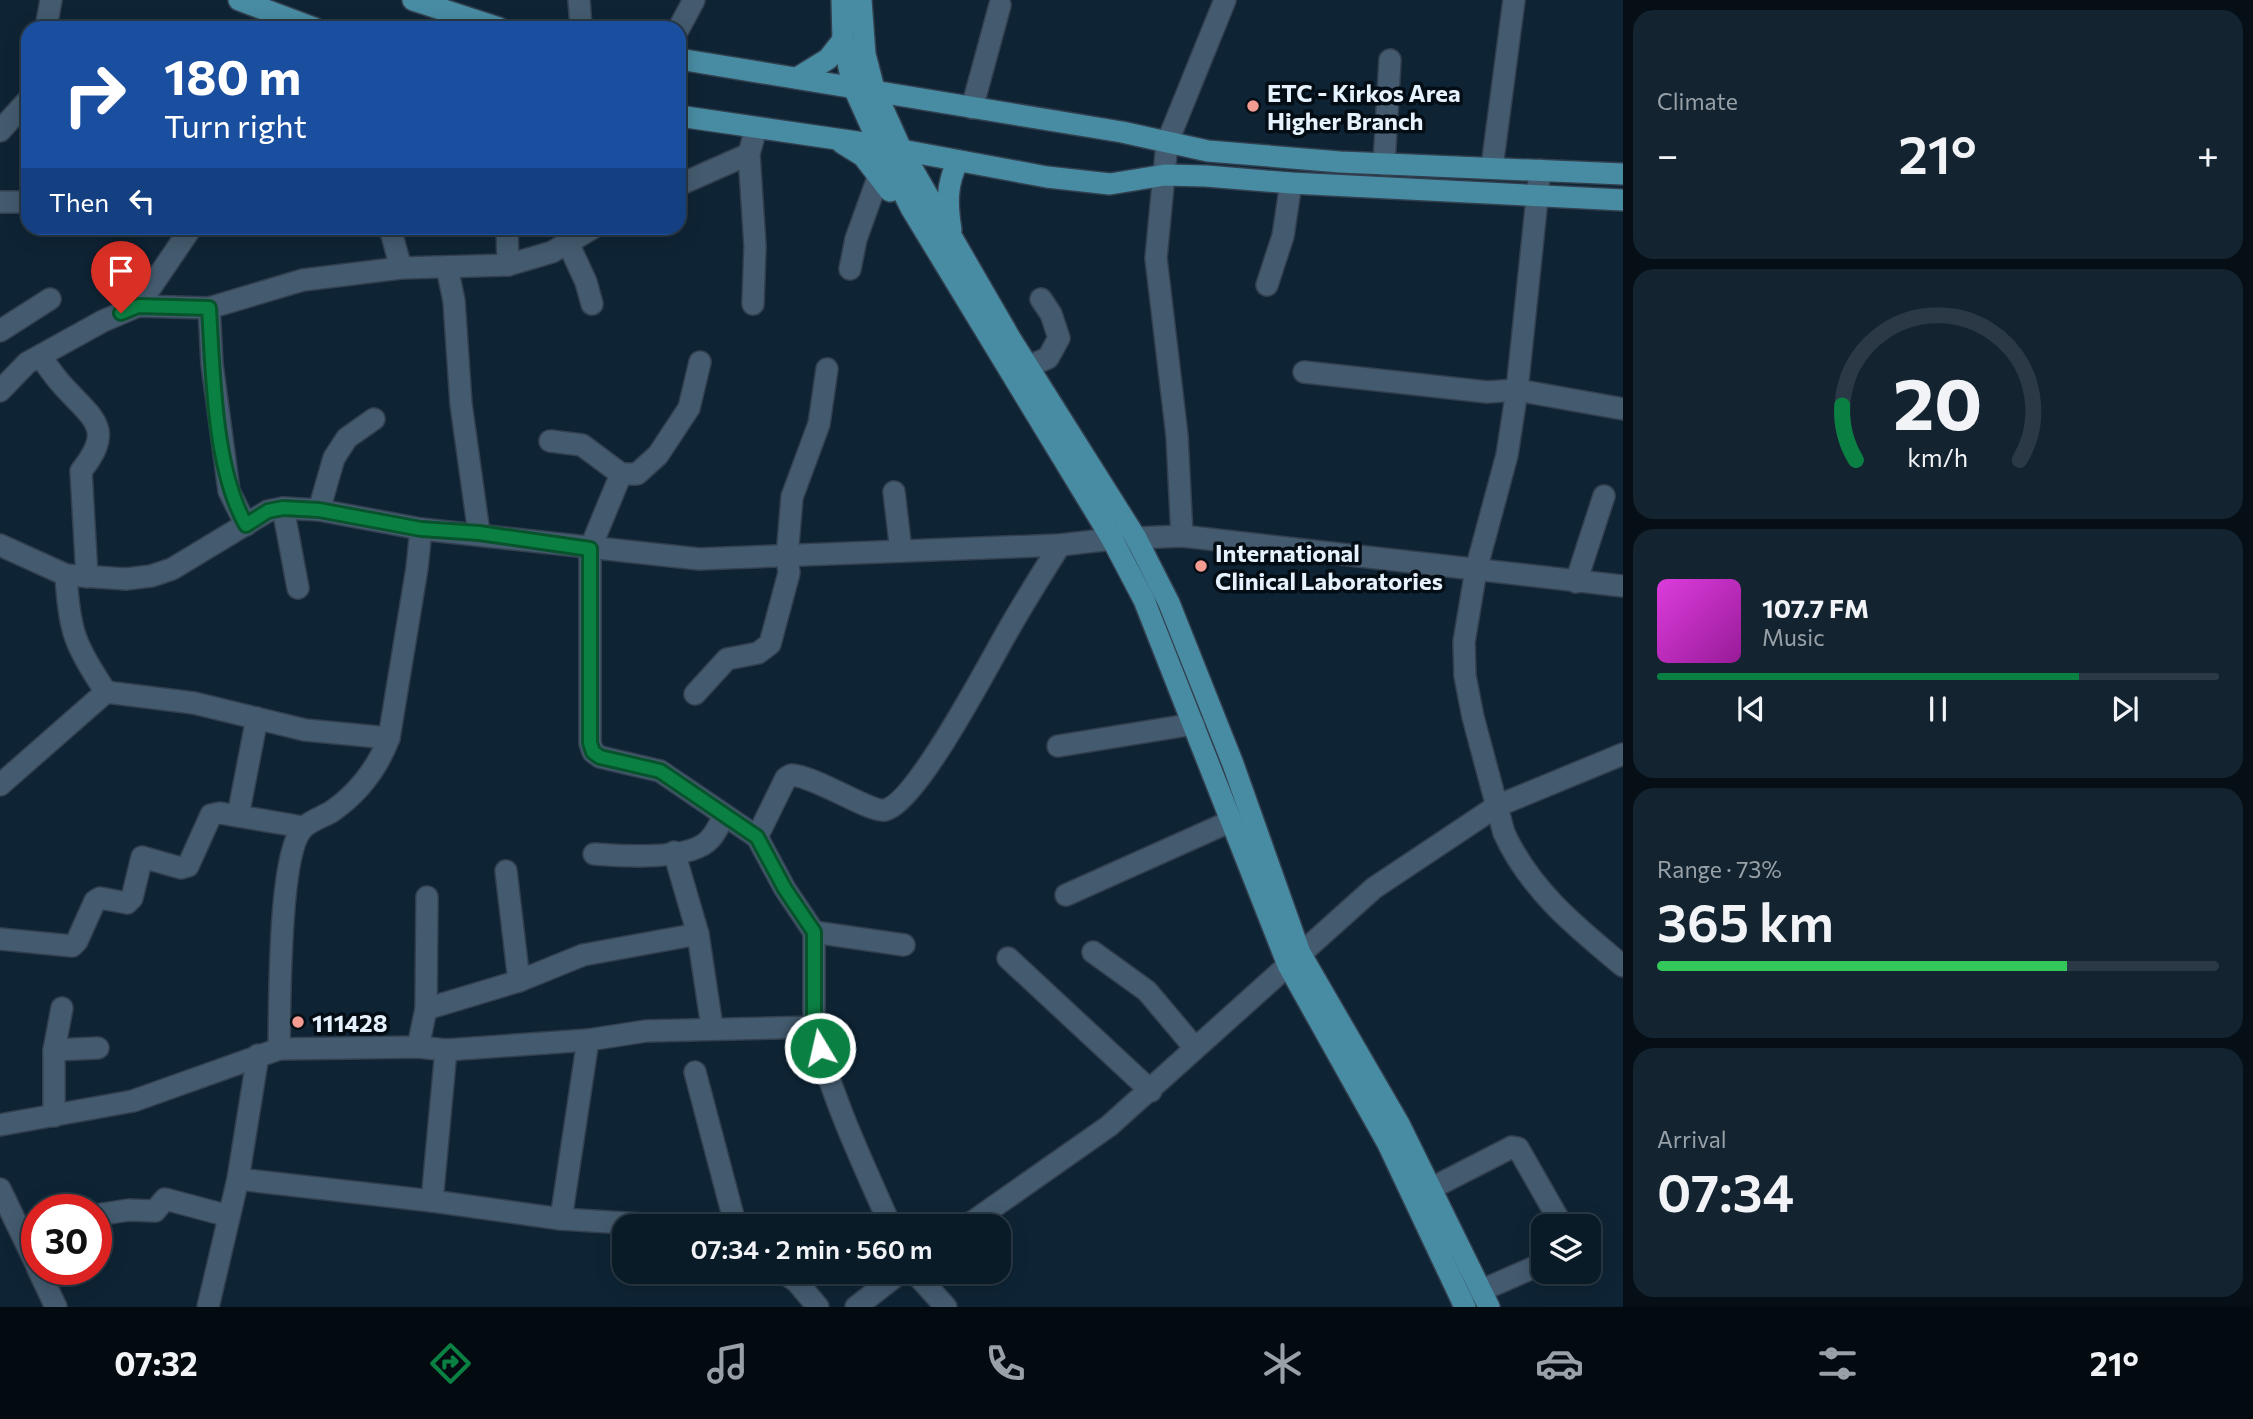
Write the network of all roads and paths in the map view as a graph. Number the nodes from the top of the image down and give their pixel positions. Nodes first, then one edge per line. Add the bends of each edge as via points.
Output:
1 (51, 0) edge
2 (239, 0) edge
3 (413, 0) edge
4 (579, 0) edge
5 (694, 0) edge
6 (842, 0) edge
7 (861, 0) edge
8 (1225, 0) edge
9 (1514, 0) edge
10 (1000, 5) dead end
11 (269, 6) edge
12 (47, 21) edge
13 (295, 21) edge
14 (478, 21) edge
15 (580, 21) edge
16 (683, 21) edge
17 (843, 40) junction
18 (865, 54) junction
19 (686, 60) edge
20 (1390, 60) dead end
21 (797, 78) junction
22 (864, 88) junction
23 (916, 97) junction
24 (21, 108) edge
25 (972, 108) junction
26 (686, 117) edge
27 (756, 128) junction
28 (0, 131) edge
29 (835, 139) junction
30 (1167, 143) junction
31 (880, 146) junction
32 (902, 151) junction
33 (749, 154) junction
34 (958, 161) junction
35 (1384, 164) junction
36 (1492, 167) junction
37 (1540, 170) junction
38 (1623, 174) edge
39 (879, 175) junction
40 (1165, 175) junction
41 (686, 182) edge
42 (1290, 183) junction
43 (1537, 197) junction
44 (1623, 200) edge
45 (0, 202) edge
46 (21, 202) edge
47 (186, 235) edge
48 (392, 235) edge
49 (507, 235) edge
50 (581, 235) edge
51 (943, 242) junction
52 (568, 243) junction
53 (508, 265) junction
54 (447, 267) junction
55 (401, 268) junction
56 (850, 269) dead end
57 (1267, 285) dead end
58 (50, 299) dead end
59 (1041, 299) dead end
60 (592, 304) dead end
61 (753, 304) dead end
62 (138, 306) junction
63 (209, 308) junction
64 (0, 331) edge
65 (41, 357) junction
66 (700, 362) dead end
67 (1029, 366) junction
68 (827, 369) dead end
69 (1304, 372) dead end
70 (1517, 390) junction
71 (0, 391) edge
72 (1623, 409) edge
73 (374, 419) dead end
74 (550, 441) dead end
75 (621, 474) junction
76 (894, 492) dead end
77 (1604, 496) dead end
78 (283, 508) junction
79 (319, 510) junction
80 (246, 525) junction
81 (421, 529) junction
82 (479, 533) junction
83 (1182, 536) junction
84 (1136, 538) junction
85 (1112, 539) junction
86 (0, 545) edge
87 (1060, 545) junction
88 (590, 549) junction
89 (901, 551) junction
90 (787, 557) junction
91 (1476, 570) junction
92 (77, 576) junction
93 (1576, 582) junction
94 (1623, 586) edge
95 (298, 588) dead end
96 (106, 692) junction
97 (695, 694) dead end
98 (257, 718) junction
99 (1194, 724) junction
100 (389, 738) junction
101 (1058, 746) dead end
102 (1623, 754) edge
103 (0, 785) edge
104 (1497, 806) junction
105 (724, 816) junction
106 (239, 817) junction
107 (1229, 822) junction
108 (303, 827) junction
109 (757, 837) junction
110 (674, 852) junction
111 (594, 854) dead end
112 (506, 871) dead end
113 (1066, 895) dead end
114 (427, 897) dead end
115 (814, 932) junction
116 (698, 934) junction
117 (0, 939) edge
118 (904, 946) dead end
119 (1093, 953) dead end
120 (1007, 958) dead end
121 (1294, 959) junction
122 (1623, 966) edge
123 (519, 981) junction
124 (62, 1008) dead end
125 (426, 1009) junction
126 (712, 1027) junction
127 (814, 1027) junction
128 (588, 1040) junction
129 (418, 1047) junction
130 (99, 1048) dead end
131 (1195, 1048) junction
132 (279, 1049) junction
133 (54, 1050) junction
134 (446, 1050) junction
135 (258, 1055) junction
136 (695, 1072) dead end
137 (1151, 1091) junction
138 (54, 1116) junction
139 (0, 1125) edge
140 (237, 1180) junction
141 (0, 1189) edge
142 (1430, 1189) junction
143 (432, 1201) junction
144 (112, 1213) edge
145 (733, 1214) edge
146 (885, 1214) edge
147 (984, 1214) edge
148 (1556, 1214) edge
149 (21, 1215) edge
150 (229, 1216) junction
151 (561, 1219) junction
152 (612, 1222) edge
153 (1531, 1270) edge
154 (799, 1284) edge
155 (886, 1284) edge
156 (925, 1284) edge
157 (46, 1285) edge
158 (1484, 1299) edge
159 (56, 1307) edge
160 (208, 1307) edge
161 (818, 1307) edge
162 (856, 1307) edge
163 (946, 1307) edge
164 (1465, 1307) edge

1 - 12 street
2 - 11 main road
3 - 14 main road
4 - 15 street
5 - 16 street
6 - 17 main road
7 - 18 main road
8 - 30 street
9 - 36 street
10 - 25 street
11 - 13 main road
17 - 21 main road via 828,59
17 - 22 main road
18 - 22 main road
18 - 23 main road via 880,74
19 - 21 main road
20 - 35 street
21 - 22 main road
22 - 23 main road
22 - 31 main road
22 - 32 main road
23 - 25 main road
24 - 28 street
25 - 30 main road
26 - 27 main road
27 - 29 main road
27 - 33 street
29 - 31 main road
29 - 39 main road via 863,156
30 - 35 main road via 1208,151
30 - 40 street
31 - 32 main road
31 - 51 main road
32 - 34 main road
32 - 51 main road
33 - 41 street
33 - 61 street via 755,246
34 - 40 main road via 1110,184
34 - 51 main road via 949,179
35 - 36 main road
36 - 37 main road
37 - 38 main road
37 - 43 street
39 - 51 main road via 912,228
39 - 56 street
40 - 42 main road
40 - 83 street via 1156,258 1177,436
42 - 43 main road
42 - 57 street via 1283,236
43 - 44 main road
43 - 70 street
45 - 46 street
47 - 62 street
48 - 55 street
49 - 53 street
50 - 52 street
51 - 67 main road
51 - 85 main road
52 - 53 street via 535,259
52 - 60 street
53 - 54 street
54 - 55 street
54 - 82 street
55 - 63 street via 303,280
58 - 64 street
59 - 67 street via 1059,338 1048,358
62 - 63 street
62 - 65 street
63 - 80 street via 229,491
65 - 71 street via 27,363
65 - 92 street via 99,428 96,452 81,471
66 - 75 street via 689,408 658,455 637,474
67 - 84 main road
68 - 90 street via 819,424 792,497
69 - 70 street via 1487,392
70 - 72 street
70 - 91 street via 1507,455
73 - 79 street via 347,438 334,458
74 - 75 street via 582,445
75 - 88 street
76 - 89 street
77 - 93 street
78 - 79 street
78 - 80 street via 268,511
78 - 95 street
79 - 81 street
80 - 92 street via 172,569 126,579
81 - 82 street
81 - 100 street
82 - 88 street
83 - 84 street
83 - 91 street
84 - 85 street
84 - 121 main road via 1169,603 1209,703
85 - 87 street
85 - 99 main road via 1144,600
86 - 92 street
87 - 89 street
87 - 109 street via 967,706 894,805 875,809 833,788 791,775
88 - 90 street via 668,558
88 - 105 street via 593,752 660,771
89 - 90 street
90 - 97 street via 786,592 770,644 758,653 727,659
91 - 93 street
91 - 104 street via 1464,642 1465,676
92 - 96 street via 72,635
93 - 94 street
96 - 98 street via 194,703
96 - 103 street
98 - 100 street via 304,730
98 - 106 street
99 - 101 street
99 - 107 main road
100 - 108 street via 379,764 360,787 342,804
102 - 104 street
104 - 121 street via 1383,881
104 - 122 street via 1513,853 1536,886
105 - 109 street
105 - 110 street via 710,840
106 - 108 street
106 - 117 street via 220,813 206,819 188,866 142,857 132,898 127,903 95,901 72,946
107 - 113 street
107 - 121 main road
108 - 132 street via 289,870
109 - 115 street
110 - 111 street
110 - 116 street
112 - 123 street
114 - 125 street
115 - 118 street
115 - 127 street
116 - 123 street via 583,955
116 - 126 street
119 - 131 street via 1147,991
120 - 137 street
121 - 131 street
121 - 142 main road via 1399,1124
121 - 164 main road
123 - 125 street
124 - 133 street
125 - 129 street
126 - 127 street
126 - 128 street
127 - 146 street via 833,1092
128 - 134 street
128 - 151 street
129 - 132 street
129 - 134 street
130 - 133 street
131 - 137 street
132 - 135 street
133 - 138 street
134 - 143 street
135 - 138 street via 161,1093
135 - 140 street
136 - 145 street
137 - 147 street
138 - 139 street
140 - 143 street
140 - 150 street
141 - 149 street
142 - 148 street via 1518,1148
142 - 158 main road
143 - 151 street
144 - 150 street via 155,1211 164,1199
150 - 160 street
151 - 152 street
153 - 158 street
154 - 161 street
155 - 162 street
156 - 163 street
157 - 159 street

